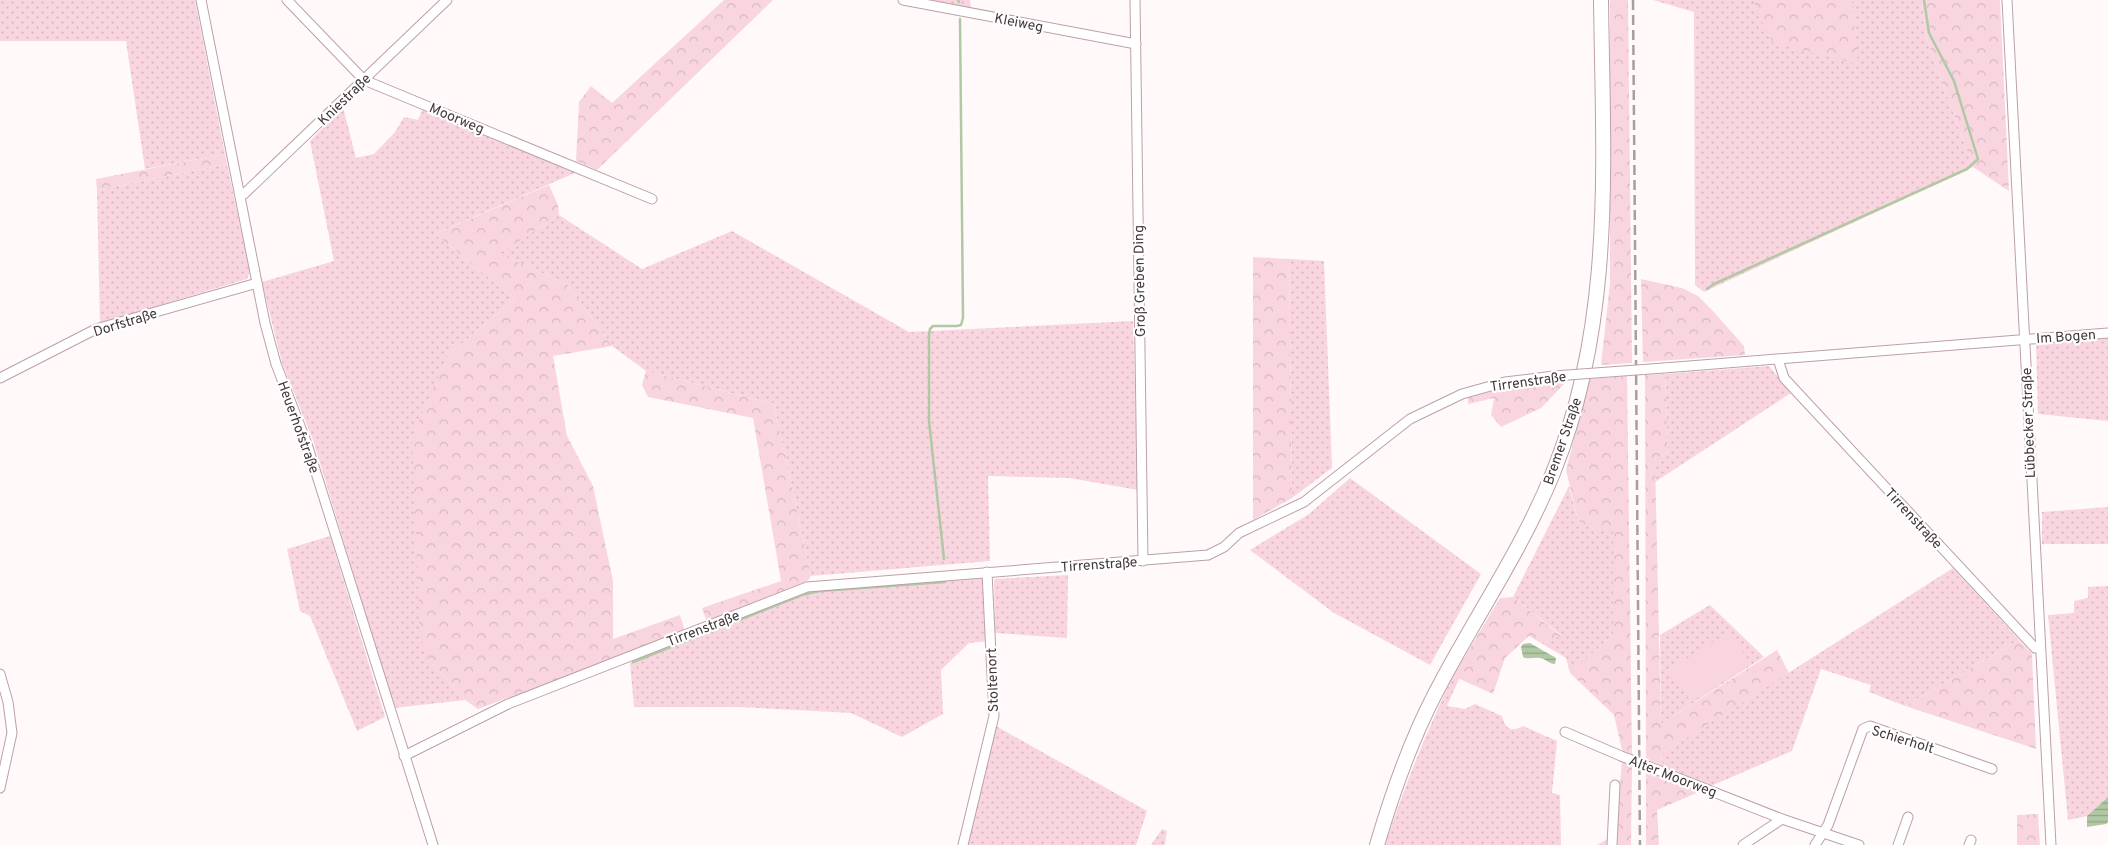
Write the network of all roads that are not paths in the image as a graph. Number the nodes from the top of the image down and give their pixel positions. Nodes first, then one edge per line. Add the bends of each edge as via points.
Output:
1 (201, 0) edge
2 (288, 0) edge
3 (448, 0) edge
4 (903, 0) edge
5 (1135, 0) edge
6 (1601, 0) edge
7 (2007, 0) edge
8 (1136, 44) junction
9 (364, 80) junction
10 (240, 195) junction
11 (652, 199) dead end
12 (257, 283) junction
13 (2108, 333) edge
14 (2025, 339) junction
15 (1778, 359) junction
16 (0, 378) edge
17 (1143, 561) junction
18 (987, 572) junction
19 (2040, 647) junction
20 (0, 674) edge
21 (1565, 732) dead end
22 (404, 756) junction
23 (1992, 769) dead end
24 (1615, 785) dead end
25 (0, 788) edge
26 (1908, 817) dead end
27 (1782, 819) junction
28 (1823, 833) junction
29 (433, 845) edge
30 (962, 845) edge
31 (1377, 845) edge
32 (1612, 845) edge
33 (1743, 845) edge
34 (1815, 845) edge
35 (1859, 845) edge
36 (1898, 845) edge
37 (2051, 845) edge

1 - 10 street, Heuerhofstraße
2 - 9 street, Moorweg
3 - 9 street, Kniestraße
4 - 8 street, Kleiweg
5 - 8 street, Groß Greben Ding
6 - 31 main road, Bremer Straße via 1603,225 1594,321 1575,408 1554,472 1523,540 1434,696 1390,802
7 - 14 street, Lübbecker Straße
8 - 17 street, Groß Greben Ding
9 - 10 street, Kniestraße
9 - 11 street, Moorweg
10 - 12 street, Heuerhofstraße
12 - 16 street, Dorfstraße via 96,330
12 - 22 street, Heuerhofstraße via 276,364 307,444
13 - 14 street, Im Bogen
14 - 15 street, Tirrenstraße
14 - 19 street, Lübbecker Straße
15 - 17 street, Tirrenstraße, bridge via 1554,376 1505,382 1462,394 1410,419 1304,502 1239,533 1216,552
15 - 19 street, Tirrenstraße via 1784,378 2035,648
17 - 18 street, Tirrenstraße
18 - 22 street, Tirrenstraße via 807,587 508,704
18 - 30 street, Stoltenort via 994,716
19 - 37 street, Lübbecker Straße
20 - 25 street via 12,733
21 - 27 street, Alter Moorweg, bridge
22 - 29 street, Heuerhofstraße
23 - 28 street, Schierholt via 1870,726 1863,729
24 - 32 street
26 - 36 street
27 - 28 street, Alter Moorweg
27 - 33 street
28 - 34 street, Schierholt
28 - 35 street, Alter Moorweg

